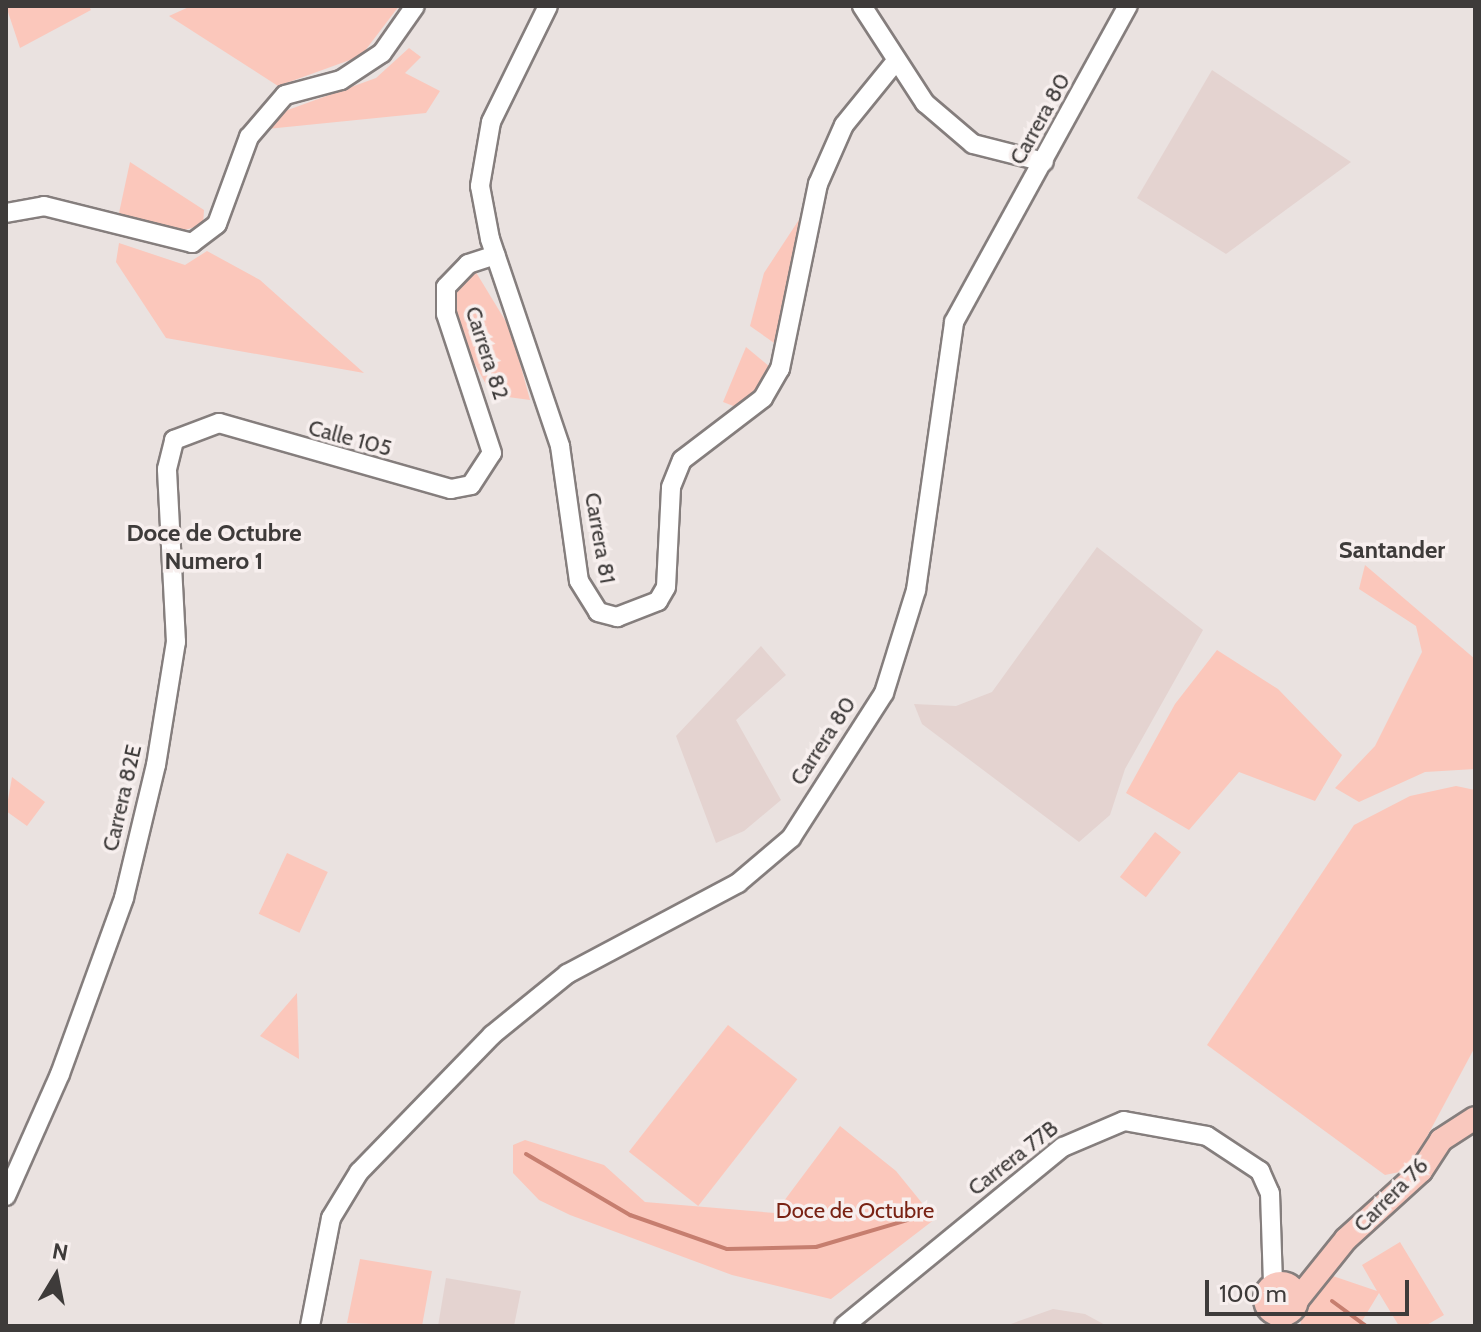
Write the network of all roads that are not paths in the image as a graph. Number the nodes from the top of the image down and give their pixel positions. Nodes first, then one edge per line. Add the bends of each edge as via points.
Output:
1 (415, 6) edge
2 (548, 6) edge
3 (862, 6) edge
4 (1128, 6) edge
5 (896, 61) junction
6 (1044, 162) junction
7 (6, 213) edge
8 (496, 255) junction
9 (219, 423) joint
10 (471, 485) joint
11 (1475, 1118) edge
12 (6, 1196) edge
13 (1282, 1300) edge
14 (310, 1326) edge
15 (844, 1326) edge

1 - 7 street via 382,53 341,80 285,95 249,137 217,224 192,243 44,206
2 - 8 street, Carrera 81 via 491,122 480,170
3 - 5 street
4 - 6 street, Carrera 80
5 - 6 street via 925,103 973,144
5 - 8 street, Carrera 81 via 844,125 818,184 780,369 763,398 682,460 671,487 666,587 640,611 598,612 579,581 560,446
6 - 14 street, Carrera 80 via 954,322 916,590 884,693 791,838 738,883 567,974 492,1035 359,1172 331,1218
8 - 10 street, Carrera 82 via 468,264 446,287 446,314 492,453
9 - 10 street, Calle 105 via 422,482
9 - 12 street, Carrera 82E via 174,440 167,469 176,642 156,765 124,898 60,1074
11 - 13 main road, Carrera 76 via 1441,1140 1421,1171
13 - 15 street, Carrera 77B via 1270,1193 1238,1151 1207,1136 1104,1124 1063,1147

